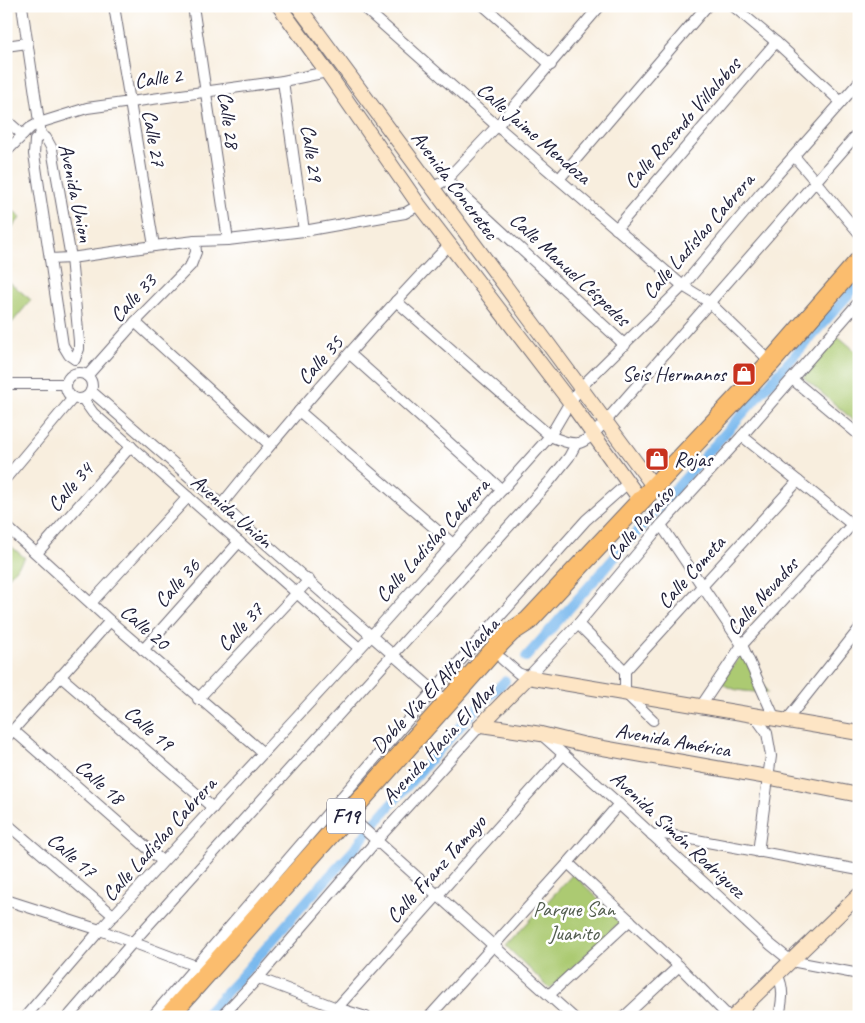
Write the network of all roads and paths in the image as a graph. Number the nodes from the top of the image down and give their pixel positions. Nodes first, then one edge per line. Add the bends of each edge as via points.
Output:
1 (22, 6) edge
2 (114, 6) edge
3 (192, 6) edge
4 (279, 6) edge
5 (298, 6) edge
6 (362, 6) edge
7 (484, 6) edge
8 (600, 6) edge
9 (706, 6) edge
10 (733, 6) edge
11 (776, 42) junction
12 (27, 43) junction
13 (6, 46) edge
14 (552, 65) junction
15 (327, 72) junction
16 (283, 81) junction
17 (859, 82) edge
18 (206, 90) junction
19 (129, 101) junction
20 (841, 102) junction
21 (6, 120) edge
22 (39, 123) junction
23 (497, 126) junction
24 (859, 132) edge
25 (22, 135) junction
26 (41, 135) junction
27 (6, 152) edge
28 (794, 156) junction
29 (559, 178) junction
30 (446, 180) junction
31 (816, 181) junction
32 (432, 188) junction
33 (420, 204) junction
34 (616, 229) junction
35 (858, 230) edge
36 (304, 231) junction
37 (228, 240) junction
38 (196, 241) junction
39 (450, 244) junction
40 (154, 246) junction
41 (71, 258) junction
42 (50, 259) junction
43 (859, 261) edge
44 (683, 286) junction
45 (396, 301) junction
46 (709, 302) junction
47 (859, 302) edge
48 (135, 322) junction
49 (625, 345) junction
50 (350, 354) junction
51 (75, 360) junction
52 (771, 362) junction
53 (82, 375) junction
54 (792, 380) junction
55 (6, 384) edge
56 (66, 384) junction
57 (581, 387) junction
58 (82, 396) junction
59 (570, 402) junction
60 (299, 411) junction
61 (605, 422) junction
62 (593, 434) junction
63 (859, 435) edge
64 (550, 436) junction
65 (742, 436) junction
66 (576, 444) junction
67 (270, 445) junction
68 (131, 446) junction
69 (6, 478) edge
70 (798, 481) junction
71 (629, 482) junction
72 (654, 487) junction
73 (502, 490) junction
74 (188, 497) junction
75 (641, 501) junction
76 (222, 504) junction
77 (856, 524) edge
78 (661, 525) junction
79 (6, 526) edge
80 (239, 542) junction
81 (453, 544) junction
82 (37, 553) junction
83 (309, 580) junction
84 (704, 586) junction
85 (297, 592) junction
86 (91, 603) junction
87 (110, 621) junction
88 (528, 621) junction
89 (578, 624) junction
90 (859, 629) edge
91 (372, 635) junction
92 (742, 645) junction
93 (359, 648) junction
94 (143, 650) junction
95 (393, 654) junction
96 (506, 662) junction
97 (625, 671) junction
98 (523, 675) junction
99 (60, 676) junction
100 (625, 694) junction
101 (440, 696) junction
102 (198, 699) junction
103 (701, 706) junction
104 (754, 715) junction
105 (653, 720) dead end
106 (780, 720) junction
107 (480, 725) junction
108 (859, 733) edge
109 (10, 734) edge
110 (541, 734) junction
111 (262, 752) junction
112 (563, 755) junction
113 (767, 777) junction
114 (859, 795) edge
115 (619, 804) junction
116 (213, 808) junction
117 (6, 823) edge
118 (359, 825) junction
119 (652, 834) junction
120 (374, 838) junction
121 (758, 852) junction
122 (162, 862) junction
123 (568, 863) junction
124 (859, 870) edge
125 (437, 896) junction
126 (856, 899) edge
127 (6, 900) edge
128 (114, 916) junction
129 (630, 920) junction
130 (100, 930) junction
131 (133, 942) junction
132 (493, 945) junction
133 (791, 961) junction
134 (679, 966) junction
135 (202, 969) junction
136 (777, 974) junction
137 (859, 974) edge
138 (258, 978) junction
139 (550, 995) junction
140 (338, 1012) edge
141 (226, 1015) edge
142 (25, 1017) edge
143 (68, 1017) edge
144 (152, 1017) edge
145 (168, 1017) edge
146 (185, 1017) edge
147 (366, 1017) edge
148 (429, 1017) edge
149 (573, 1017) edge
150 (624, 1017) edge
151 (729, 1017) edge
152 (733, 1017) edge
153 (779, 1017) edge

1 - 12 street, Avenida Union
2 - 19 street, Calle 27
3 - 18 street, Calle 28
4 - 15 street
5 - 32 street, Avenida Concretec
6 - 23 street, Calle Jaime Mendoza
7 - 14 street
8 - 14 street
9 - 29 street
10 - 11 street
11 - 20 street
11 - 34 street, Calle Rosendo Villalobos
12 - 13 street
12 - 22 street, Avenida Union
14 - 23 street
15 - 16 street, Calle 2
15 - 33 street
16 - 18 street, Calle 2
16 - 36 street, Calle 29
17 - 20 street, Calle Ladislao Cabrera
18 - 19 street, Calle 2
18 - 37 street, Calle 28
19 - 22 street, Calle 2 via 87,108
19 - 40 street, Calle 27
20 - 28 street, Calle Ladislao Cabrera
21 - 25 street
22 - 25 street, Calle 2
22 - 26 street, Avenida Union
23 - 29 street, Calle Jaime Mendoza
23 - 30 street
24 - 31 street
25 - 27 street, Calle 2
26 - 41 street, Avenida Union via 52,149
26 - 42 street via 35,140 34,154
28 - 31 street
28 - 44 street, Calle Ladislao Cabrera
29 - 34 street, Calle Jaime Mendoza
30 - 32 street
30 - 49 street, Calle Manuel Céspedes
31 - 35 street
31 - 46 street
32 - 57 street, Avenida Concretec
33 - 36 street via 406,213
33 - 39 street
34 - 44 street, Calle Jaime Mendoza
36 - 37 street
37 - 38 street
38 - 40 street
38 - 48 street, Calle 33 via 191,265
39 - 45 street, Calle 35
39 - 59 street
40 - 41 street
41 - 42 street
41 - 51 street, Avenida Union via 79,341
42 - 51 street via 63,345
43 - 52 highway, F19
44 - 46 street, Calle Jaime Mendoza
44 - 49 street, Calle Ladislao Cabrera
45 - 50 street, Calle 35
45 - 64 street
46 - 52 street, Calle Jaime Mendoza
46 - 61 street
47 - 54 street, Calle Paraíso
48 - 53 street, Calle 33
48 - 67 street
49 - 57 street, Calle Ladislao Cabrera
50 - 60 street, Calle 35
50 - 73 street
51 - 53 street
52 - 72 highway, F19
53 - 56 street via 70,377
53 - 58 street via 92,383
54 - 63 street
54 - 65 street, Calle Paraíso
55 - 56 street
56 - 58 street via 67,392
57 - 59 street, Calle Ladislao Cabrera
57 - 61 street, Avenida Concretec
58 - 68 street, Avenida Unión via 93,413
58 - 69 street
58 - 76 street
59 - 62 street
59 - 64 street, Calle Ladislao Cabrera
60 - 67 street, Calle 35
60 - 81 street
61 - 62 street
61 - 72 street, Avenida Concretec
62 - 66 street
62 - 71 street
64 - 66 street
64 - 73 street, Calle Ladislao Cabrera
65 - 70 street
65 - 78 street, Calle Paraíso
66 - 95 street via 549,482
67 - 76 street, Calle 35
68 - 74 street, Avenida Unión
68 - 82 street, Calle 34
70 - 77 street
70 - 84 street, Calle Cometa
71 - 75 street
71 - 101 street via 586,520
72 - 75 highway, F19
73 - 81 street, Calle Ladislao Cabrera
74 - 80 street, Avenida Unión
74 - 86 street
75 - 88 highway, F19
76 - 83 street
77 - 92 street, Calle Nevados
78 - 84 street
78 - 89 street, Calle Paraíso
79 - 82 street, Calle 20
80 - 85 street, Avenida Unión
80 - 94 street, Calle 36
81 - 91 street, Calle Ladislao Cabrera
82 - 86 street, Calle 20
83 - 85 street, Calle 37
83 - 91 street
84 - 92 street
84 - 97 street, Calle Cometa
85 - 93 street, Avenida Unión
85 - 102 street, Calle 37
86 - 87 street, Calle 20
87 - 94 street, Calle 20
87 - 99 street
88 - 96 highway, Doble Vía El Alto-Viacha / F19
88 - 101 highway, Doble Vía El Alto-Viacha / F19
89 - 97 street
89 - 98 street, Calle Paraíso
90 - 106 street
91 - 93 street, Calle Ladislao Cabrera
91 - 95 street
92 - 103 street, Calle Nevados
92 - 106 street
93 - 111 street, Calle Ladislao Cabrera
94 - 102 street, Calle 20
95 - 101 street
95 - 131 street
96 - 98 street
96 - 118 highway, Doble Vía El Alto-Viacha / F19
97 - 100 street
98 - 100 street, Avenida América
98 - 107 street, Avenida Hacia El Mar
99 - 109 street
99 - 116 street, Calle 19
100 - 103 street, Avenida América
100 - 105 street
101 - 135 highway, Doble Vía El Alto-Viacha / F19
102 - 111 street, Calle 20
103 - 104 street, Avenida América
104 - 106 street, Avenida América
104 - 113 street via 767,733 771,756
106 - 108 street, Avenida América
107 - 110 street, Avenida América
107 - 120 street, Avenida Hacia El Mar
109 - 122 street, Calle 18
110 - 112 street, Avenida Simón Rodriguez
110 - 113 street, Avenida América
111 - 116 street, Calle Ladislao Cabrera
112 - 115 street, Avenida Simón Rodriguez
112 - 125 street, Calle Franz Tamayo
113 - 114 street, Avenida América
113 - 121 street
115 - 119 street, Avenida Simón Rodriguez
115 - 123 street
116 - 122 street, Calle Ladislao Cabrera
117 - 128 street, Calle 17
118 - 120 street
118 - 146 highway, Doble Vía El Alto-Viacha / F19
119 - 121 street
119 - 133 street, Avenida Simón Rodriguez
120 - 125 street
120 - 138 street, Avenida Hacia El Mar
121 - 124 street
122 - 128 street, Calle Ladislao Cabrera
123 - 129 street
123 - 132 street
125 - 132 street
125 - 140 street, Calle Franz Tamayo
126 - 133 street
127 - 130 street
128 - 130 street, Calle Ladislao Cabrera
129 - 134 street
129 - 139 street
130 - 131 street
130 - 142 street, Calle Ladislao Cabrera
131 - 135 street
131 - 143 street
132 - 139 street
132 - 148 street
133 - 136 street
133 - 137 street
134 - 150 street
134 - 151 street
135 - 144 street
135 - 145 highway, Doble Vía El Alto-Viacha / F19
136 - 152 street
136 - 153 street via 783,994
138 - 140 street
138 - 141 street, Avenida Hacia El Mar
139 - 149 street
140 - 147 street

